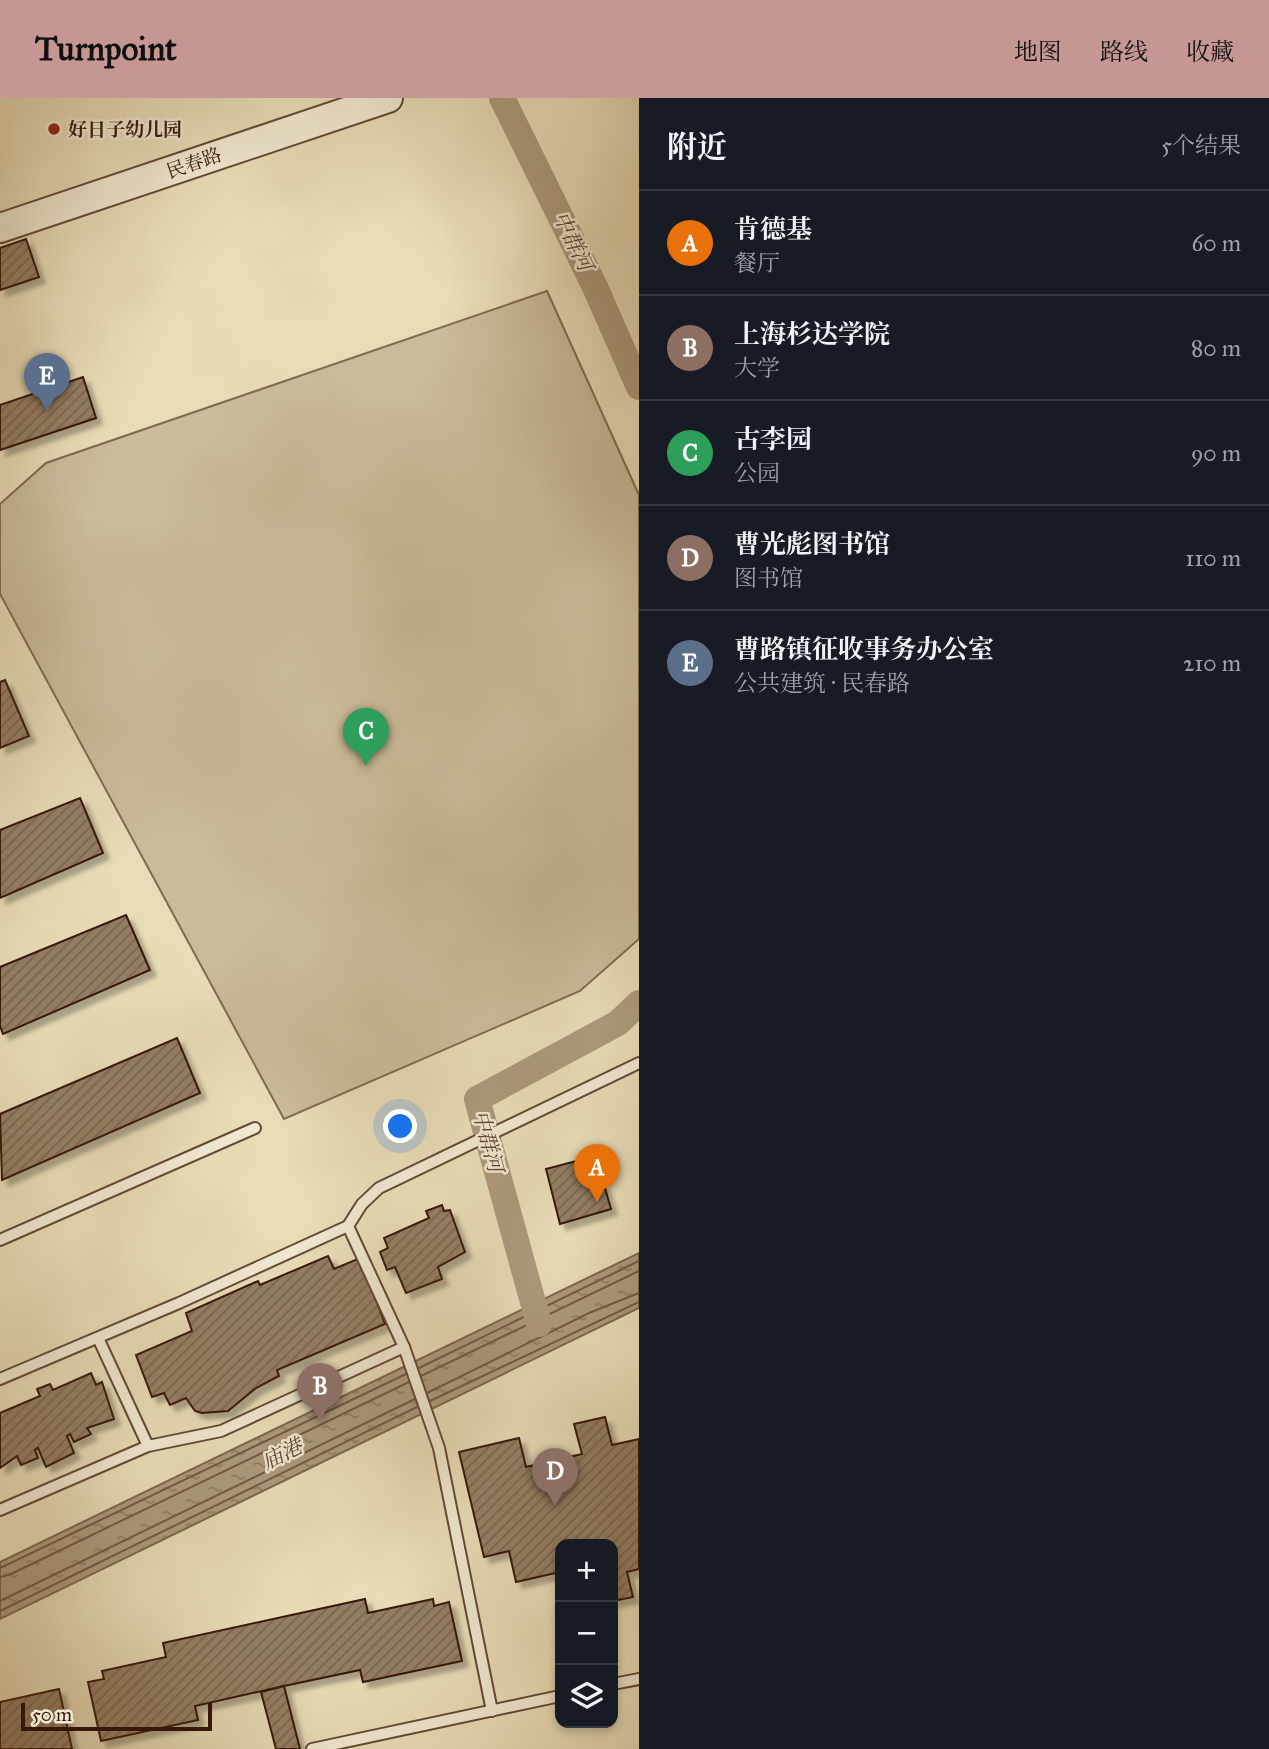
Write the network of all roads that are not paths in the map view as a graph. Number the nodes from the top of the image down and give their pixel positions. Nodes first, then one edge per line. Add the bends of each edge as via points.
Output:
1 (388, 98) edge
2 (0, 228) edge
3 (639, 1063) edge
4 (255, 1128) dead end
5 (348, 1226) junction
6 (0, 1240) edge
7 (98, 1338) junction
8 (404, 1347) junction
9 (0, 1379) edge
10 (148, 1446) junction
11 (0, 1510) edge
12 (639, 1679) edge
13 (618, 1683) edge
14 (555, 1697) edge
15 (492, 1711) junction
16 (312, 1749) edge

1 - 2 street, 民春路
3 - 5 lane via 379,1188
4 - 6 lane
5 - 7 lane
5 - 8 lane
7 - 9 lane
7 - 10 lane
8 - 10 lane via 221,1431
8 - 15 lane via 436,1435
10 - 11 lane
12 - 13 lane
14 - 15 lane
15 - 16 lane

